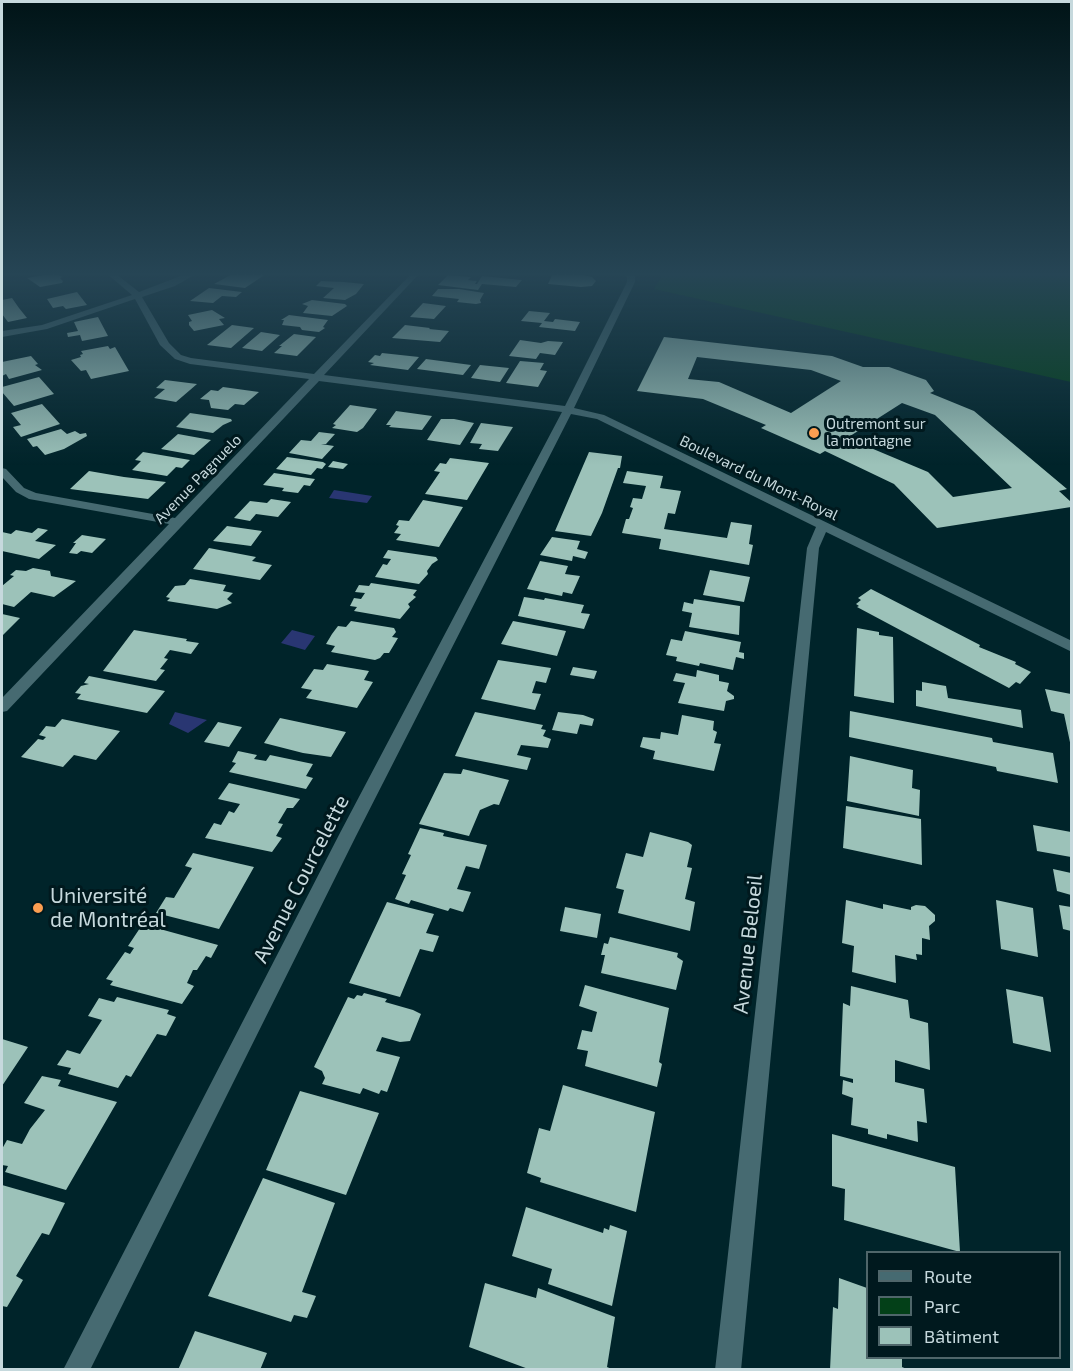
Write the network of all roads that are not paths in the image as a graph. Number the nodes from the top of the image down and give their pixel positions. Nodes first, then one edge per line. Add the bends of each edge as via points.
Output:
1 (161, 337) edge
2 (356, 337) edge
3 (604, 337) edge
4 (316, 379) junction
5 (568, 410) junction
6 (2, 471) edge
7 (178, 522) junction
8 (823, 525) junction
9 (1071, 647) edge
10 (2, 706) edge
11 (76, 1370) edge
12 (728, 1370) edge

1 - 4 street, Boulevard du Mont-Royal via 178,357 199,363
2 - 4 street, Avenue Pagnuelo
3 - 5 street
4 - 5 street, Boulevard du Mont-Royal
4 - 7 street, Avenue Pagnuelo
5 - 8 street, Boulevard du Mont-Royal via 600,417
5 - 11 street, Avenue Courcelette
6 - 7 street via 20,490 33,496
7 - 10 street, Avenue Pagnuelo
8 - 9 street, Boulevard du Mont-Royal
8 - 12 street, Avenue Beloeil via 813,548

